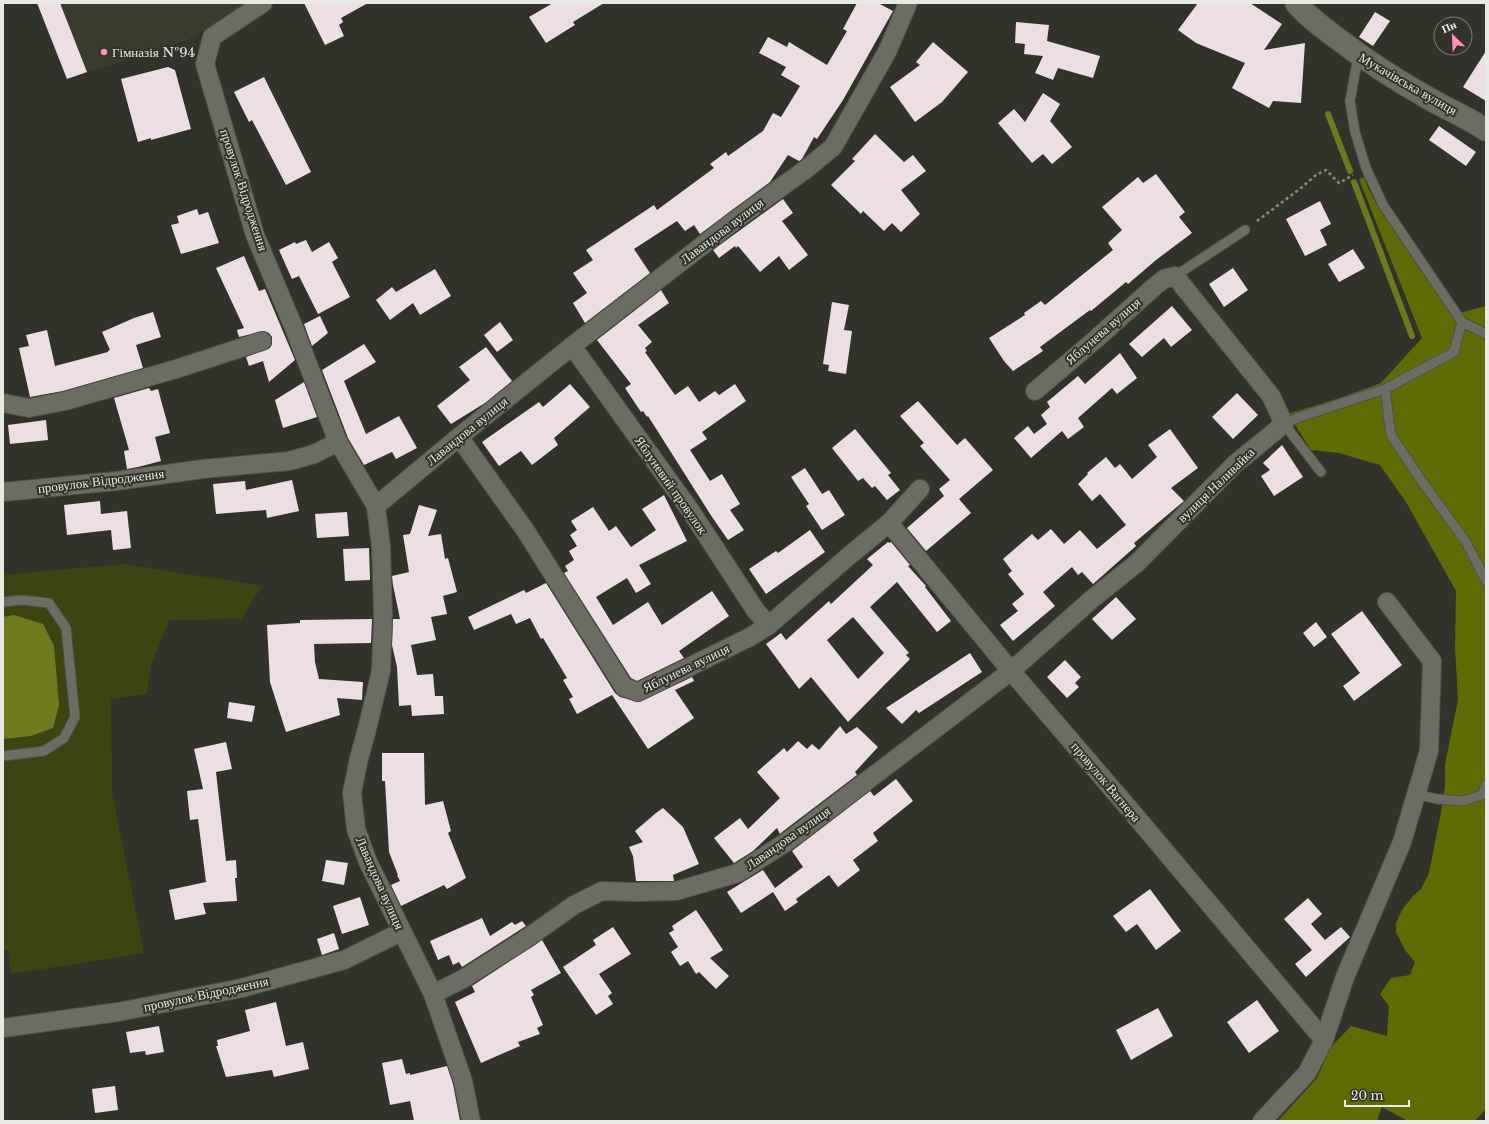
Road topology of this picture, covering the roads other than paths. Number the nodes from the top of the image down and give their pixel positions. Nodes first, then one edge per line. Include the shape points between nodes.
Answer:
1 (263, 3) edge
2 (908, 3) edge
3 (1296, 3) edge
4 (1360, 56) junction
5 (1486, 130) edge
6 (1245, 230) road end
7 (1175, 276) junction
8 (1462, 322) junction
9 (1486, 334) edge
10 (262, 341) dead end
11 (572, 346) junction
12 (1385, 389) junction
13 (1035, 391) dead end
14 (3, 403) edge
15 (1284, 424) junction
16 (459, 437) junction
17 (338, 442) junction
18 (1321, 472) dead end
19 (920, 489) dead end
20 (3, 492) edge
21 (376, 506) junction
22 (889, 523) junction
23 (1486, 581) edge
24 (3, 602) edge
25 (1387, 602) dead end
26 (769, 624) junction
27 (1011, 671) junction
28 (3, 756) edge
29 (1486, 785) edge
30 (1415, 794) junction
31 (402, 932) junction
32 (433, 994) junction
33 (3, 1028) edge
34 (1324, 1040) junction
35 (471, 1121) edge
36 (1262, 1121) edge

1 - 17 street, провулок Відродження via 212,37 205,64 255,235
2 - 11 street, Лавандова вулиця via 887,52 833,146 805,170 738,218
3 - 4 street, Мукачівська вулиця via 1308,17
4 - 5 street, Мукачівська вулиця via 1383,72
4 - 8 lane via 1350,101 1355,132 1366,168 1383,204
6 - 7 lane
7 - 13 street, Яблунева вулиця via 1164,279 1154,287
7 - 15 street via 1271,396
8 - 9 lane
8 - 12 lane via 1454,352
10 - 14 street via 155,376 65,401 29,408
11 - 16 street, Лавандова вулиця
11 - 26 street, Яблуневий провулок via 690,510 756,611
12 - 15 lane
12 - 23 lane via 1391,435 1466,542
15 - 18 lane
15 - 27 street, вулиця Наливайка via 1235,464 1137,563
16 - 21 street, Лавандова вулиця
16 - 26 street, Яблунева вулиця via 529,536 624,687 638,692 750,637
17 - 20 street, провулок Відродження via 314,454 289,461 203,468 116,481
17 - 21 street, провулок Відродження
19 - 22 street, Яблунева вулиця
21 - 31 street, Лавандова вулиця via 381,547 383,615 380,671 352,793 356,829 368,862
22 - 26 street, Яблунева вулиця
22 - 27 street, провулок Вагнера
24 - 28 lane via 21,600 49,603 66,628 75,717 64,738 44,751
25 - 30 street via 1432,661 1429,750
27 - 32 street, Лавандова вулиця via 788,841 738,873 676,891 602,891 574,905 463,979
27 - 34 street, провулок Вагнера
29 - 30 lane via 1482,795 1463,801
30 - 34 street via 1402,842 1345,977
31 - 32 street, Лавандова вулиця
31 - 33 street, провулок Відродження via 344,960 242,988 118,1012
32 - 35 street, Лавандова вулиця via 463,1081
34 - 36 street via 1307,1073

